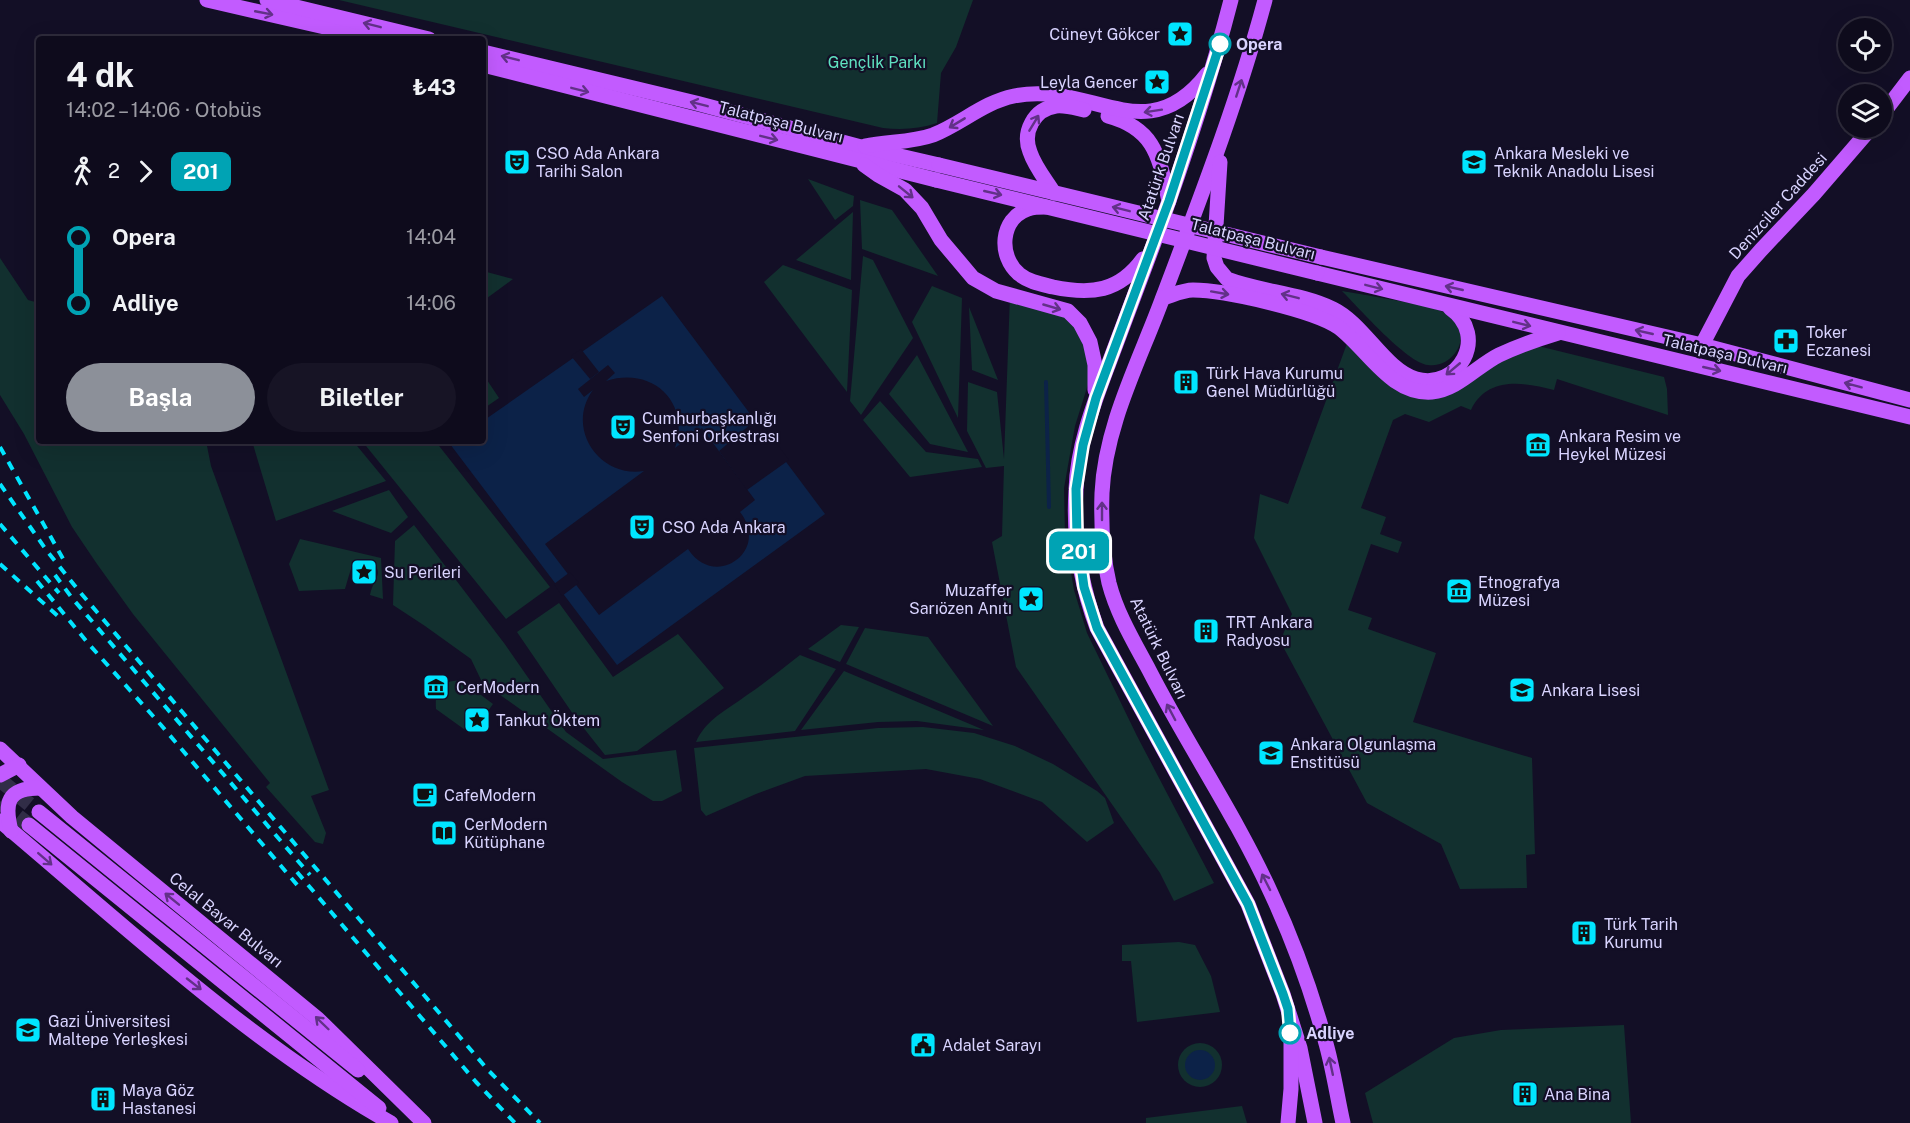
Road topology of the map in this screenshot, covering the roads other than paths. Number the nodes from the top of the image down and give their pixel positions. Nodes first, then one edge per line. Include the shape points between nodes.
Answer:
1 (207, 0) edge
2 (267, 0) edge
3 (1232, 0) edge
4 (1265, 0) edge
5 (364, 36) edge
6 (417, 36) edge
7 (486, 53) edge
8 (1215, 64) junction
9 (486, 66) edge
10 (1910, 78) edge
11 (1892, 102) edge
12 (1862, 138) edge
13 (1221, 144) junction
14 (859, 154) junction
15 (1052, 200) junction
16 (1169, 201) junction
17 (1153, 245) junction
18 (1163, 298) junction
19 (1445, 305) junction
20 (1559, 333) junction
21 (1702, 345) junction
22 (1096, 398) junction
23 (1910, 400) edge
24 (1910, 417) edge
25 (0, 749) edge
26 (19, 765) junction
27 (0, 776) edge
28 (39, 788) junction
29 (39, 812) tunnel mouth
30 (30, 825) tunnel mouth
31 (5, 826) edge
32 (1288, 1009) junction
33 (391, 1123) edge
34 (398, 1123) edge
35 (423, 1123) edge
36 (1288, 1123) edge
37 (1315, 1123) edge
38 (1343, 1123) edge

1 -> 5 main road
6 -> 2 main road
3 - 8 main road, Atatürk Bulvarı
13 -> 4 main road, Atatürk Bulvarı
14 -> 7 main road, Talatpaşa Bulvarı via 696,103
8 -> 14 main road via 1196,88 1164,109 1131,112 1035,92 1000,99 930,136 884,142
8 - 16 main road, Atatürk Bulvarı
9 -> 14 main road, Talatpaşa Bulvarı
10 - 11 main road
12 - 21 main road, Denizciler Caddesi via 1738,276
13 - 18 main road, Atatürk Bulvarı
19 -> 13 main road via 1466,324 1466,353 1453,372 1432,380 1418,380 1404,374 1334,310 1227,279 1217,267 1214,249
14 - 15 main road, Talatpaşa Bulvarı, bridge
14 -> 22 main road via 878,176 905,190 922,208 941,240 973,278 996,291 1068,311 1080,323 1095,362
15 -> 16 main road via 1027,139 1035,117 1057,106 1125,121 1142,131 1150,140
15 - 17 main road, bridge via 1029,208 1006,230 1006,254 1027,280 1076,291 1111,287 1134,272
15 -> 19 main road, Talatpaşa Bulvarı, bridge
21 -> 15 main road, Talatpaşa Bulvarı, bridge
16 - 17 main road, Atatürk Bulvarı
17 - 22 main road, Atatürk Bulvarı
18 -> 20 main road via 1191,290 1216,291 1310,314 1337,327 1398,384 1416,391 1447,389 1499,355
38 -> 18 main road, Atatürk Bulvarı via 1326,1043 1272,894 1174,720 1120,615 1109,584 1102,537 1107,452
19 -> 20 main road, Talatpaşa Bulvarı
20 -> 24 main road, Talatpaşa Bulvarı
23 -> 21 main road, Talatpaşa Bulvarı
22 - 32 main road, Atatürk Bulvarı via 1076,489 1077,537 1090,608 1097,628 1248,904
25 - 26 main road, Celal Bayar Bulvarı
26 - 27 main road
26 - 28 main road, Celal Bayar Bulvarı
28 - 31 main road via 20,790 11,797
35 -> 28 main road, Celal Bayar Bulvarı via 318,1019
29 - 35 main road, Celal Bayar Bulvarı
30 - 34 main road
31 -> 33 main road via 144,945 285,1055 340,1094
32 - 36 main road, Atatürk Bulvarı via 1292,1060
32 - 37 main road, Atatürk Bulvarı

